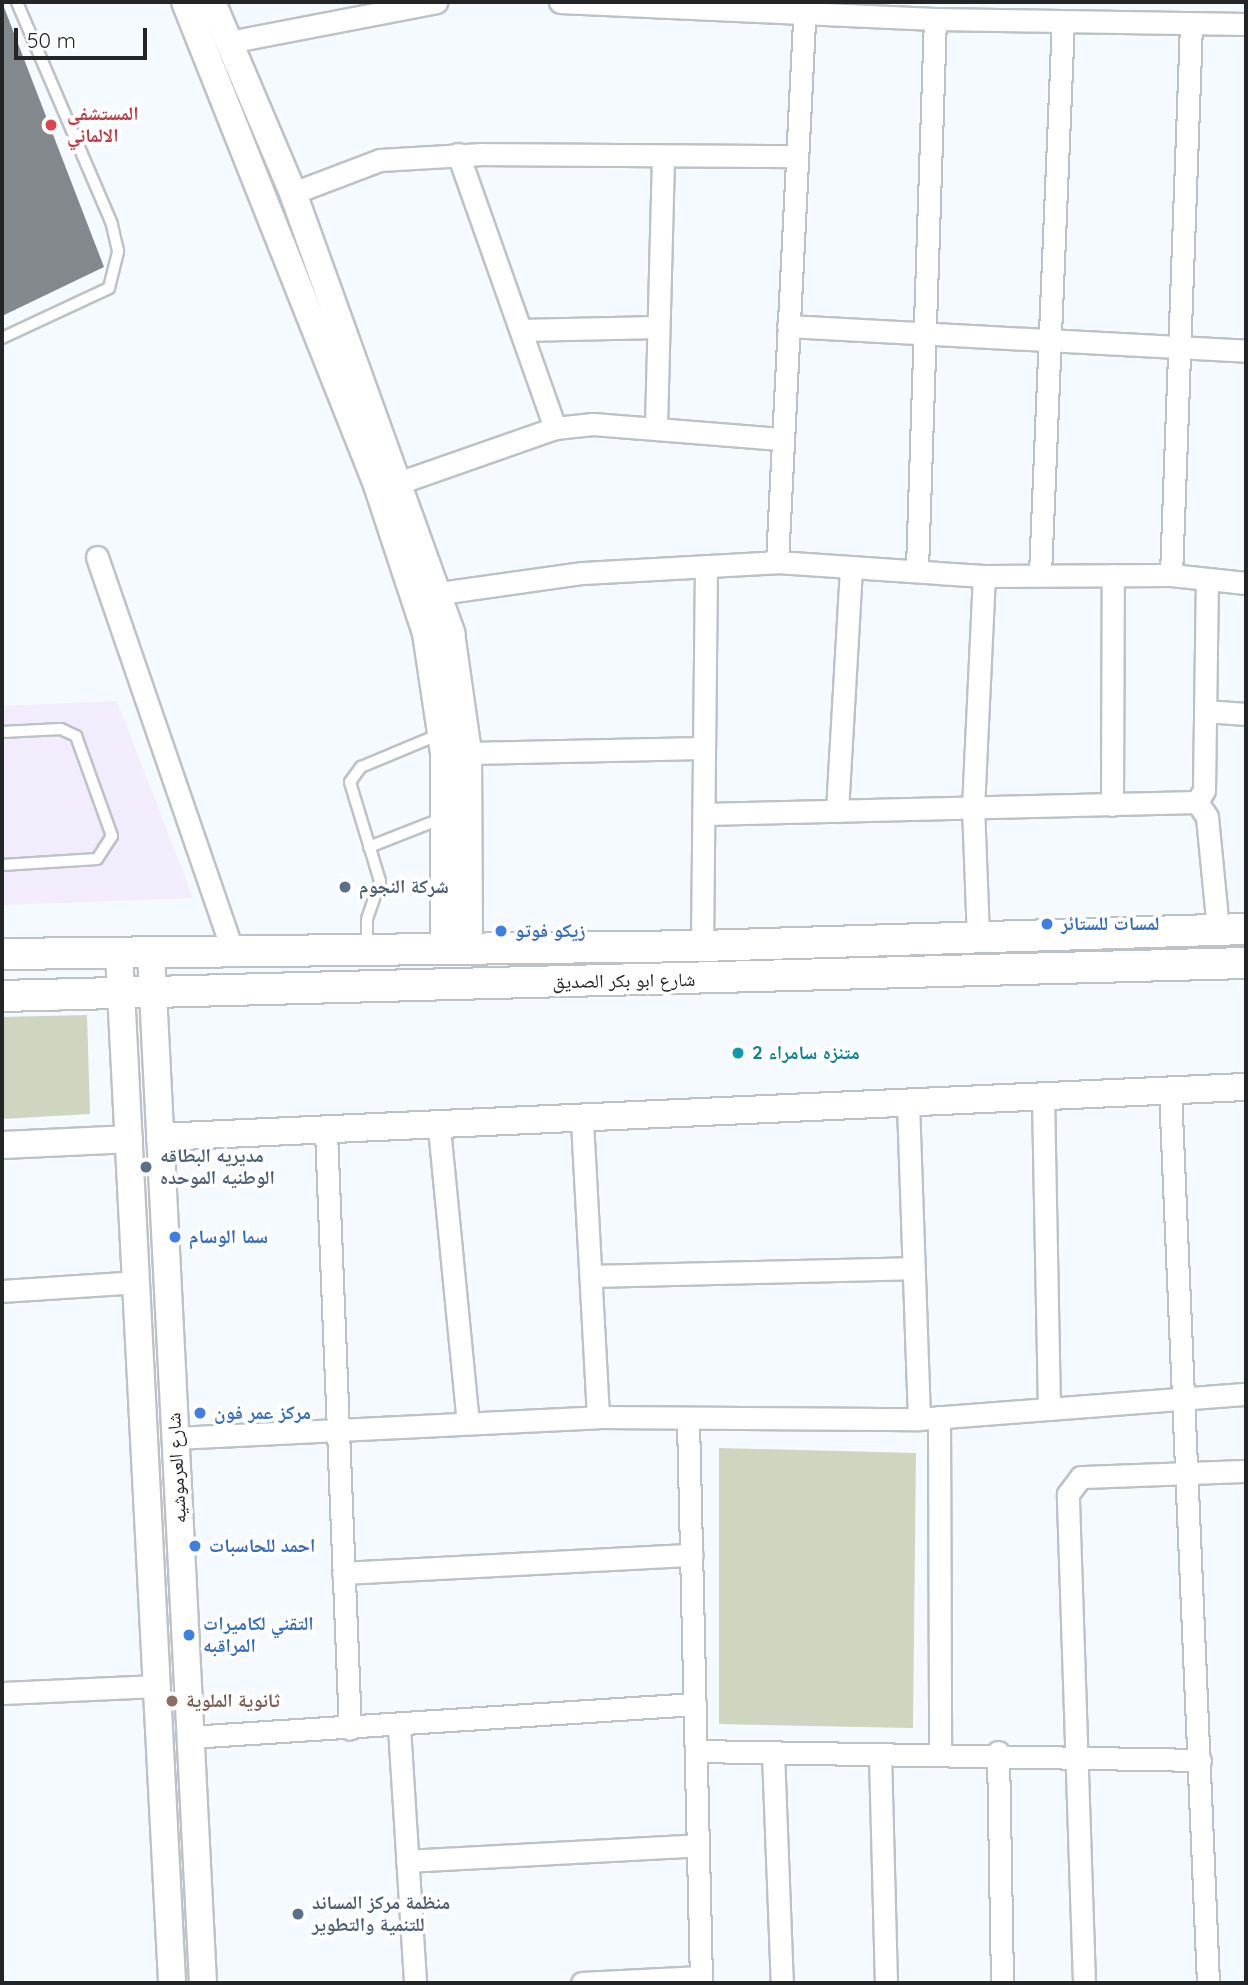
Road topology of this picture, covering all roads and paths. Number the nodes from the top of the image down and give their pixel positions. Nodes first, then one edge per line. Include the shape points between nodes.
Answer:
1 (17, 2) edge
2 (185, 2) edge
3 (212, 2) edge
4 (436, 2) edge
5 (560, 2) edge
6 (652, 3) edge
7 (805, 8) edge
8 (965, 11) edge
9 (1132, 12) edge
10 (935, 19) junction
11 (1063, 21) junction
12 (1191, 24) junction
13 (1246, 24) edge
14 (229, 41) junction
15 (458, 154) junction
16 (663, 156) junction
17 (794, 156) junction
18 (293, 193) junction
19 (788, 326) junction
20 (658, 327) junction
21 (521, 330) junction
22 (921, 337) junction
23 (2, 338) edge
24 (1047, 339) junction
25 (1182, 347) junction
26 (1246, 351) edge
27 (656, 425) junction
28 (555, 428) junction
29 (780, 439) junction
30 (401, 482) junction
31 (97, 557) dead end
32 (777, 562) junction
33 (706, 566) junction
34 (851, 567) junction
35 (917, 569) junction
36 (1040, 574) junction
37 (1112, 575) junction
38 (1171, 575) junction
39 (984, 576) junction
40 (1207, 579) junction
41 (1246, 583) edge
42 (440, 593) junction
43 (1205, 711) junction
44 (1246, 714) edge
45 (2, 732) edge
46 (442, 733) junction
47 (704, 748) junction
48 (468, 753) junction
49 (1197, 802) junction
50 (1112, 805) junction
51 (973, 808) junction
52 (837, 811) junction
53 (704, 814) junction
54 (443, 818) junction
55 (369, 847) junction
56 (2, 865) edge
57 (1232, 929) edge
58 (978, 937) junction
59 (702, 946) junction
60 (368, 950) junction
61 (456, 950) junction
62 (233, 952) junction
63 (119, 953) junction
64 (151, 953) junction
65 (2, 954) edge
66 (1246, 962) edge
67 (153, 992) junction
68 (121, 993) junction
69 (2, 996) edge
70 (1246, 1087) edge
71 (1170, 1091) junction
72 (1044, 1097) junction
73 (908, 1104) junction
74 (582, 1121) junction
75 (439, 1128) junction
76 (326, 1132) junction
77 (160, 1137) junction
78 (129, 1139) junction
79 (2, 1145) edge
80 (910, 1268) junction
81 (591, 1276) junction
82 (136, 1282) junction
83 (2, 1291) edge
84 (1246, 1394) edge
85 (1184, 1396) junction
86 (1049, 1405) junction
87 (598, 1417) junction
88 (929, 1418) junction
89 (688, 1421) junction
90 (468, 1423) junction
91 (334, 1430) junction
92 (175, 1438) junction
93 (1246, 1471) edge
94 (1187, 1473) junction
95 (692, 1555) junction
96 (343, 1573) junction
97 (154, 1631) junction
98 (185, 1631) junction
99 (157, 1686) junction
100 (2, 1693) edge
101 (695, 1704) junction
102 (399, 1727) junction
103 (350, 1729) junction
104 (190, 1737) junction
105 (696, 1751) junction
106 (998, 1752) junction
107 (773, 1753) junction
108 (940, 1753) junction
109 (880, 1755) junction
110 (1082, 1760) junction
111 (1200, 1760) junction
112 (698, 1845) junction
113 (407, 1861) junction
114 (701, 1980) edge
115 (172, 1983) edge
116 (203, 1983) edge
117 (415, 1983) edge
118 (582, 1983) edge
119 (782, 1983) edge
120 (886, 1983) edge
121 (1002, 1983) edge
122 (1084, 1983) edge
123 (1208, 1983) edge

1 - 23 lane via 118,251 109,288
2 - 46 street via 380,494 426,633
3 - 14 street
4 - 14 street
5 - 6 street
6 - 7 street
7 - 10 street
7 - 17 street
8 - 10 street
8 - 11 street
9 - 11 street
9 - 12 street
10 - 22 street
11 - 24 street
12 - 13 street
12 - 25 street
14 - 18 street
15 - 16 street
15 - 18 street via 380,160
15 - 21 street
16 - 17 street
16 - 20 street
17 - 19 street
18 - 30 street
19 - 22 street
19 - 29 street
20 - 21 street
20 - 27 street
21 - 28 street
22 - 24 street
22 - 35 street
24 - 25 street
24 - 36 street
25 - 26 street
25 - 38 street
27 - 28 street
27 - 29 street
28 - 30 street
29 - 32 street
30 - 42 street
31 - 62 street
32 - 33 street
32 - 34 street
33 - 42 street via 583,573
33 - 47 street
34 - 35 street
34 - 52 street
35 - 39 street
36 - 37 street
36 - 39 street
37 - 38 street
37 - 50 street
38 - 40 street
39 - 51 street
40 - 41 street
40 - 43 street
42 - 48 street via 464,693
43 - 44 street
43 - 49 street via 1204,790
45 - 56 lane via 61,729 76,736 112,836 97,859
46 - 54 street
46 - 55 lane via 354,773 350,791
47 - 48 street
47 - 53 street
48 - 61 street
49 - 50 street
49 - 57 street via 1207,817
50 - 51 street
51 - 52 street
51 - 58 street
52 - 53 street
53 - 59 street
54 - 55 lane
54 - 61 street
55 - 60 lane via 381,888 367,919
57 - 58 main road, شارع ابو بكر الصديق
58 - 59 main road, شارع ابو بكر الصديق
59 - 61 main road, شارع ابو بكر الصديق
60 - 61 main road, شارع ابو بكر الصديق
60 - 62 main road, شارع ابو بكر الصديق
62 - 64 main road, شارع ابو بكر الصديق
63 - 64 main road, شارع ابو بكر الصديق
63 - 65 main road, شارع ابو بكر الصديق
63 - 68 street, شارع العرموشيه
64 - 67 street, شارع العرموشيه
66 - 67 main road, شارع ابو بكر الصديق
67 - 68 main road, شارع ابو بكر الصديق
67 - 77 street, شارع العرموشيه
68 - 69 main road, شارع ابو بكر الصديق
68 - 78 street, شارع العرموشيه
70 - 71 street
71 - 72 street
71 - 85 street
72 - 73 street
72 - 86 street
73 - 74 street
73 - 80 street
74 - 75 street
74 - 81 street
75 - 76 street
75 - 90 street
76 - 77 street
76 - 91 street
77 - 92 street, شارع العرموشيه
78 - 79 street
78 - 82 street, شارع العرموشيه
80 - 81 street
80 - 88 street
81 - 87 street
82 - 83 street
82 - 97 street, شارع العرموشيه
84 - 85 street
85 - 86 street
85 - 94 street
86 - 88 street
87 - 89 street
87 - 90 street
88 - 89 street
88 - 108 street
89 - 95 street
90 - 91 street
91 - 92 street
91 - 96 street
92 - 98 street, شارع العرموشيه
93 - 94 street
94 - 110 street via 1072,1482
94 - 111 street
95 - 96 street
95 - 101 street
96 - 103 street
97 - 98 street
97 - 99 street, شارع العرموشيه
98 - 104 street, شارع العرموشيه
99 - 100 street
99 - 115 street, شارع العرموشيه
101 - 102 street
101 - 105 street
102 - 103 street
102 - 113 street
103 - 104 street
104 - 116 street, شارع العرموشيه
105 - 107 street
105 - 112 street
106 - 108 street
106 - 110 street
106 - 121 street
107 - 109 street
107 - 119 street
108 - 109 street
109 - 120 street
110 - 111 street
110 - 122 street
111 - 123 street
112 - 113 street
112 - 114 street
113 - 117 street
114 - 118 street

